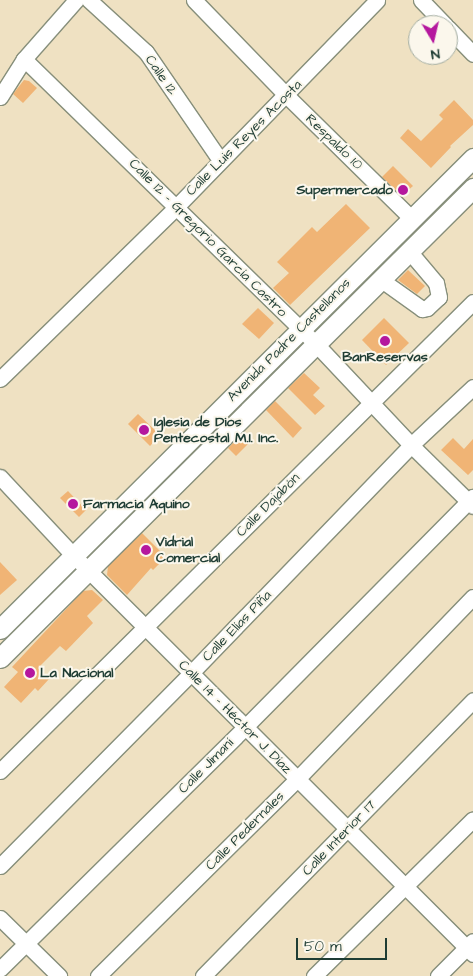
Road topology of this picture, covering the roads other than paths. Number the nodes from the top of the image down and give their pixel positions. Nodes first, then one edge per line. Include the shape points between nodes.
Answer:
1 (76, 0) edge
2 (89, 0) edge
3 (194, 0) edge
4 (377, 0) edge
5 (420, 0) edge
6 (435, 15) edge
7 (458, 38) edge
8 (473, 54) edge
9 (24, 59) junction
10 (286, 95) junction
11 (0, 97) edge
12 (473, 158) edge
13 (220, 160) junction
14 (473, 188) edge
15 (177, 206) junction
16 (412, 219) junction
17 (408, 251) junction
18 (380, 279) junction
19 (473, 302) edge
20 (300, 329) junction
21 (315, 343) junction
22 (0, 378) edge
23 (473, 387) edge
24 (372, 402) junction
25 (411, 445) junction
26 (0, 478) edge
27 (472, 502) edge
28 (73, 555) junction
29 (88, 569) junction
30 (473, 597) edge
31 (145, 627) junction
32 (0, 629) edge
33 (0, 658) edge
34 (191, 673) junction
35 (473, 700) edge
36 (245, 727) junction
37 (0, 771) edge
38 (297, 779) junction
39 (473, 819) edge
40 (348, 830) junction
41 (0, 866) edge
42 (407, 886) junction
43 (0, 918) edge
44 (25, 943) junction
45 (471, 947) edge
46 (0, 969) edge
47 (59, 976) edge
48 (98, 976) edge
49 (203, 976) edge
50 (314, 976) edge
51 (438, 976) edge

1 - 9 street
2 - 13 street, Calle 12 via 146,52
3 - 10 street, Respaldo 10
4 - 10 street, Calle Luis Reyes Acosta
5 - 6 street
7 - 8 street
9 - 11 street
9 - 15 street, Calle 12 - Gregorio García Castro
10 - 13 street, Calle Luis Reyes Acosta
10 - 16 street, Respaldo 10
12 - 16 main road, Avenida Padre Castellanos
13 - 15 street, Calle Luis Reyes Acosta
14 - 17 main road, Avenida Padre Castellanos
15 - 20 street, Calle 12 - Gregorio García Castro
15 - 22 street, Calle Luis Reyes Acosta
16 - 20 main road, Avenida Padre Castellanos
17 - 18 main road, Avenida Padre Castellanos
17 - 18 street via 436,283 439,296 422,309
18 - 21 main road, Avenida Padre Castellanos
19 - 24 street, Calle Dajabón
20 - 21 street, Calle 12 - Gregorio García Castro
20 - 28 main road, Avenida Padre Castellanos
21 - 24 street, Calle 12 - Gregorio García Castro
21 - 29 main road, Avenida Padre Castellanos
23 - 25 street, Calle Elías Piña
24 - 25 street, Calle 12 - Gregorio García Castro
24 - 31 street, Calle Dajabón
25 - 27 street, Calle 12 - Gregorio García Castro
25 - 34 street, Calle Elías Piña
26 - 28 street, Calle 14 - Héctor J. Díaz
27 - 36 street, Calle Jimaní
28 - 29 street, Calle 14 - Héctor J. Díaz
28 - 32 main road, Avenida Padre Castellanos
29 - 31 street, Calle 14 - Héctor J. Díaz
29 - 33 main road, Avenida Padre Castellanos
30 - 38 street, Calle Pedernales
31 - 34 street, Calle 14 - Héctor J. Díaz
31 - 37 street, Calle Dajabón
34 - 36 street, Calle 14 - Héctor J. Díaz
34 - 41 street, Calle Elías Piña
35 - 40 street, Calle Interior 17
36 - 38 street, Calle 14 - Héctor J. Díaz
36 - 44 street, Calle Jimaní
38 - 40 street, Calle 14 - Héctor J. Díaz
38 - 48 street, Calle Pedernales
39 - 42 street
40 - 42 street, Calle 14 - Héctor J. Díaz
40 - 49 street, Calle Interior 17
42 - 45 street, Calle 14 - Héctor J. Díaz
42 - 50 street
43 - 44 street
44 - 46 street, Calle Jimaní
44 - 47 street
45 - 51 street

